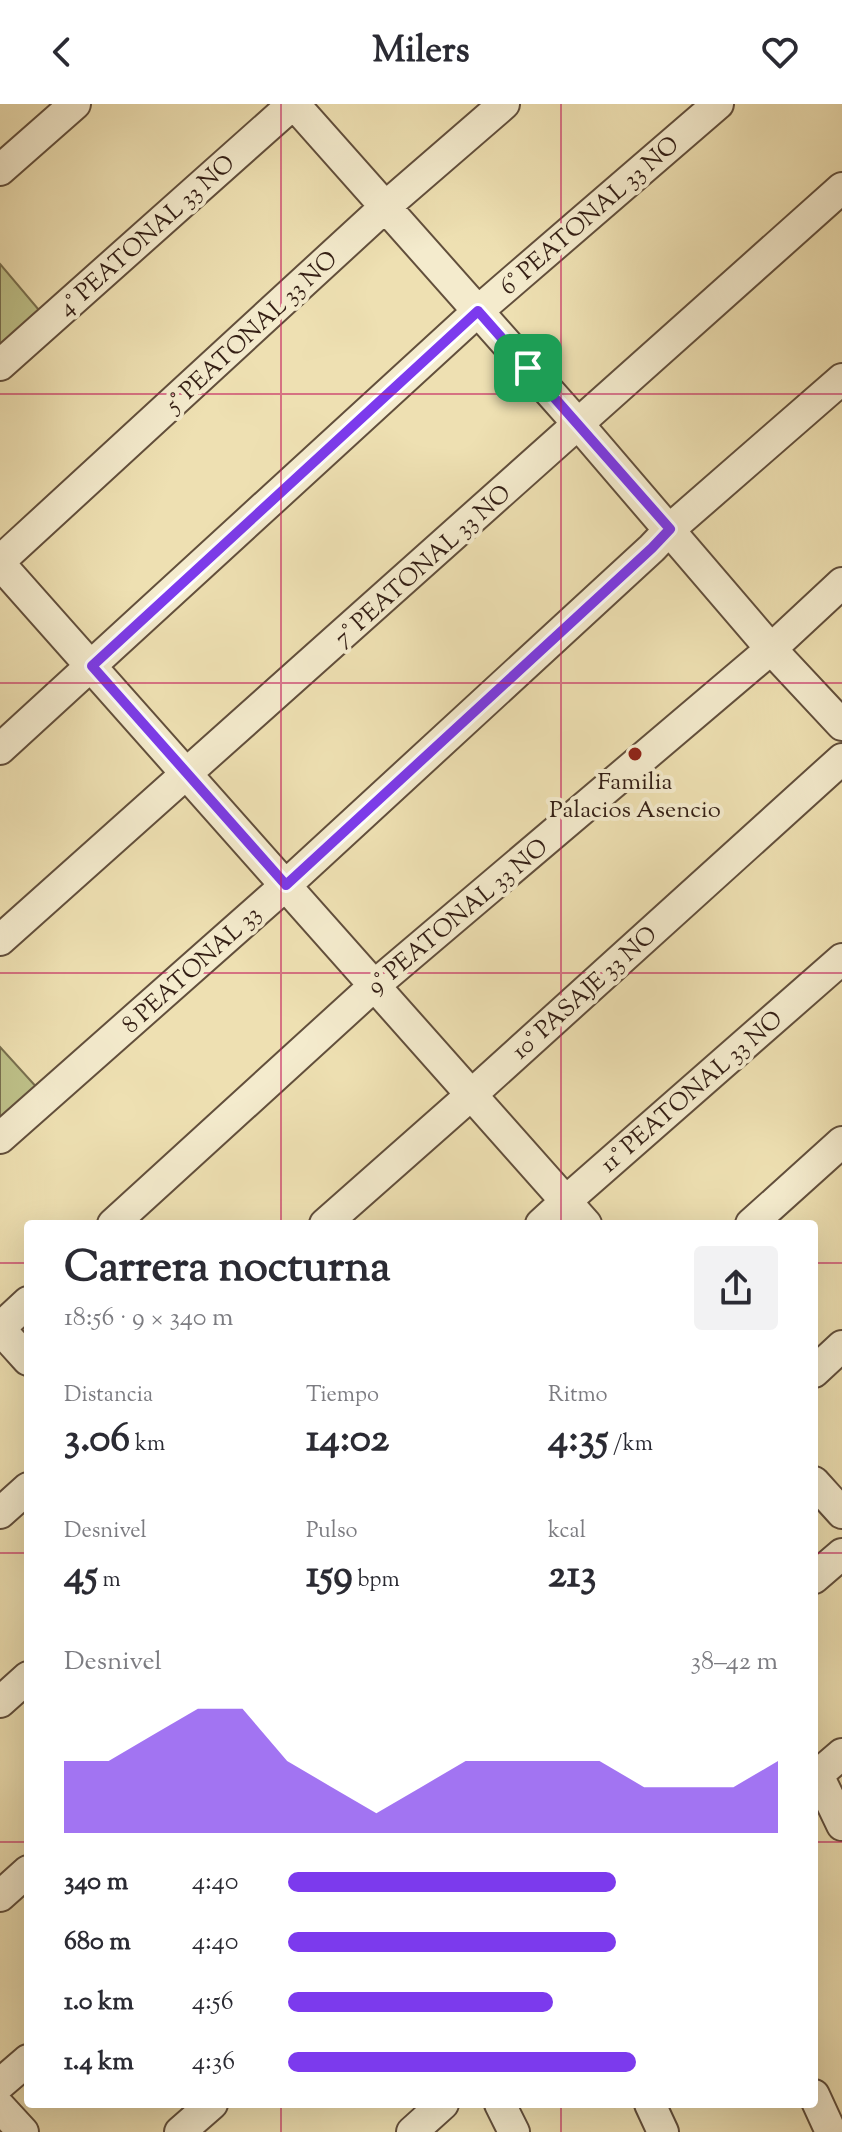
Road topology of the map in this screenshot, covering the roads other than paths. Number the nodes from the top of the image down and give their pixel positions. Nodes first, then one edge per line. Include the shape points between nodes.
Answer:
1 (75, 104) edge
2 (293, 104) edge
3 (504, 104) edge
4 (718, 104) edge
5 (0, 170) edge
6 (842, 188) edge
7 (385, 207) junction
8 (478, 311) junction
9 (0, 365) edge
10 (842, 379) edge
11 (579, 425) junction
12 (670, 529) junction
13 (0, 562) edge
14 (842, 583) edge
15 (771, 649) junction
16 (92, 666) junction
17 (842, 725) edge
18 (0, 749) edge
19 (842, 759) edge
20 (188, 774) junction
21 (286, 885) junction
22 (0, 940) edge
23 (842, 959) edge
24 (375, 985) junction
25 (471, 1095) junction
26 (0, 1138) edge
27 (842, 1142) edge
28 (566, 1201) junction
29 (117, 1220) edge
30 (330, 1220) edge
31 (545, 1220) edge
32 (583, 1220) edge
33 (755, 1220) edge
34 (24, 1306) edge
35 (0, 1328) edge
36 (842, 1346) edge
37 (24, 1355) edge
38 (818, 1368) edge
39 (818, 1486) edge
40 (24, 1492) edge
41 (0, 1513) edge
42 (842, 1513) edge
43 (842, 1554) edge
44 (818, 1575) edge
45 (24, 1681) edge
46 (0, 1702) edge
47 (842, 1754) edge
48 (818, 1775) edge
49 (818, 1781) edge
50 (842, 1825) edge
51 (24, 1875) edge
52 (0, 1896) edge
53 (24, 2063) edge
54 (0, 2084) edge
55 (818, 2104) edge
56 (0, 2107) edge
57 (207, 2108) edge
58 (439, 2108) edge
59 (502, 2108) edge
60 (652, 2108) edge
61 (23, 2132) edge
62 (180, 2132) edge
63 (412, 2132) edge
64 (514, 2132) edge
65 (663, 2132) edge
66 (831, 2132) edge

1 - 5 street
2 - 7 street
2 - 9 street, 4° PEATONAL 33 NO
3 - 7 street, 5° PEATONAL 33 NO
4 - 8 street, 6° PEATONAL 33 NO
6 - 11 street, 7° PEATONAL 33 NO
7 - 8 street
7 - 13 street, 5° PEATONAL 33 NO
8 - 11 street
8 - 16 street, 6° PEATONAL 33 NO
10 - 12 street, 8 PEATONAL 33
11 - 12 street
11 - 20 street, 7° PEATONAL 33 NO
12 - 15 street
12 - 21 street, 8 PEATONAL 33
13 - 16 street
14 - 15 street, 9° PEATONAL 33 NO
15 - 17 street
15 - 24 street, 9° PEATONAL 33 NO
16 - 18 street, 6° PEATONAL 33 NO
16 - 20 street
19 - 25 street, 10° PASAJE 33 NO
20 - 21 street
20 - 22 street, 7° PEATONAL 33 NO
21 - 24 street
21 - 26 street, 8 PEATONAL 33
23 - 28 street, 11° PEATONAL 33 NO
24 - 25 street
24 - 29 street, 9° PEATONAL 33 NO
25 - 28 street
25 - 30 street, 10° PASAJE 33 NO
27 - 33 street
28 - 31 street, 11° PEATONAL 33 NO
28 - 32 street
34 - 35 street
35 - 37 street
36 - 38 street
39 - 42 street
40 - 41 street
43 - 44 street
45 - 46 street
47 - 48 street
49 - 50 street
51 - 52 street
53 - 54 street
55 - 66 street
56 - 61 street
57 - 62 street
58 - 63 street
59 - 64 street
60 - 65 street

